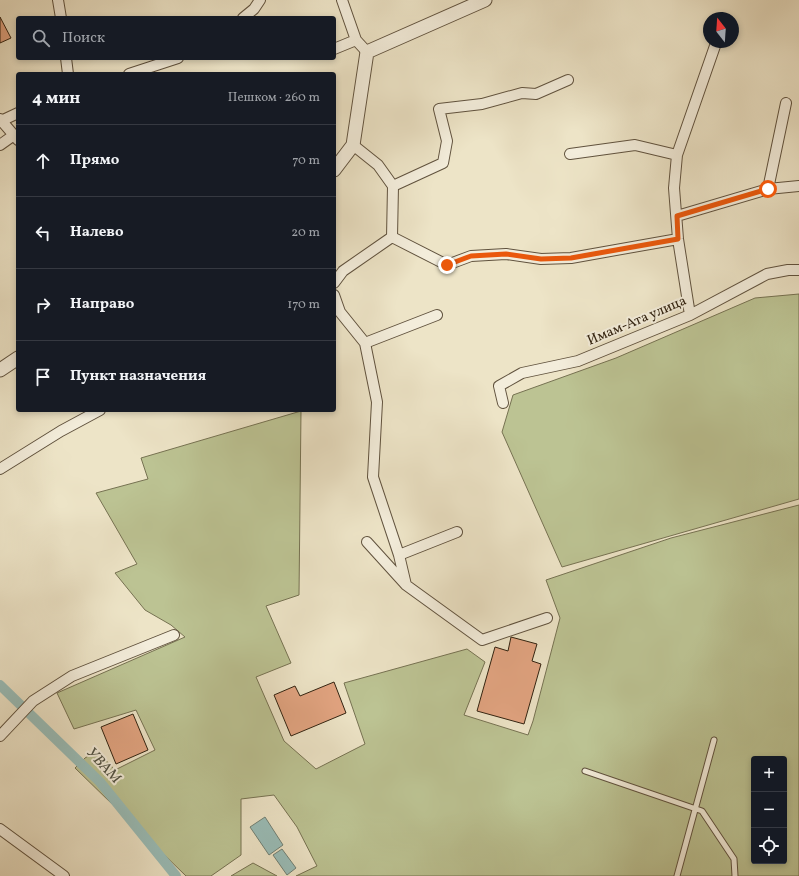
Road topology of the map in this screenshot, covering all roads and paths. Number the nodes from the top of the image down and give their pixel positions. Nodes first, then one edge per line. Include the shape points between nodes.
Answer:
1 (58, 0) edge
2 (260, 0) edge
3 (342, 0) edge
4 (486, 0) edge
5 (61, 16) edge
6 (245, 16) edge
7 (356, 40) junction
8 (336, 48) edge
9 (714, 48) edge
10 (367, 52) junction
11 (66, 60) edge
12 (172, 60) edge
13 (68, 72) edge
14 (135, 72) edge
15 (568, 80) dead end
16 (786, 103) dead end
17 (16, 114) edge
18 (1, 120) edge
19 (16, 138) edge
20 (0, 145) edge
21 (353, 145) junction
22 (570, 154) dead end
23 (677, 154) junction
24 (336, 167) edge
25 (393, 186) junction
26 (799, 186) edge
27 (768, 189) junction
28 (677, 216) junction
29 (392, 237) junction
30 (678, 239) junction
31 (799, 270) edge
32 (336, 280) edge
33 (336, 301) edge
34 (690, 315) junction
35 (437, 316) dead end
36 (365, 343) junction
37 (16, 359) edge
38 (2, 365) edge
39 (503, 403) dead end
40 (96, 412) edge
41 (0, 469) edge
42 (457, 532) dead end
43 (366, 542) dead end
44 (399, 555) junction
45 (406, 585) junction
46 (547, 618) dead end
47 (174, 635) dead end
48 (0, 736) edge
49 (714, 740) dead end
50 (585, 771) dead end
51 (696, 809) junction
52 (0, 829) edge
53 (64, 876) edge
54 (677, 876) edge
55 (735, 876) edge

1 - 5 street
2 - 6 street
3 - 7 street
4 - 10 street
7 - 8 street
7 - 10 street
9 - 23 street
10 - 21 street
11 - 13 street
12 - 14 street
15 - 25 street via 536,94 522,93 482,104 440,109 447,141 443,163
16 - 27 street
17 - 18 street
18 - 19 street
19 - 20 street
21 - 24 street
21 - 25 street via 378,165
22 - 23 street via 635,145
23 - 28 street via 674,188
25 - 29 street
26 - 27 street
27 - 28 street
28 - 30 street
29 - 30 street via 447,265 471,256 506,254 541,259 571,258
29 - 32 street via 343,271
30 - 34 street
31 - 34 street, Имам-Ата улица via 767,274
33 - 36 street via 340,312
34 - 39 street, Имам-Ата улица via 578,361 522,373 499,386
35 - 36 street
36 - 44 street via 378,402 373,477
37 - 38 street
40 - 41 street
42 - 44 street
43 - 45 street
44 - 45 street
45 - 46 street via 482,640
47 - 48 street via 72,676 33,701
49 - 51 lane
50 - 51 lane
51 - 54 lane
51 - 55 lane via 702,811 734,859
52 - 53 street

